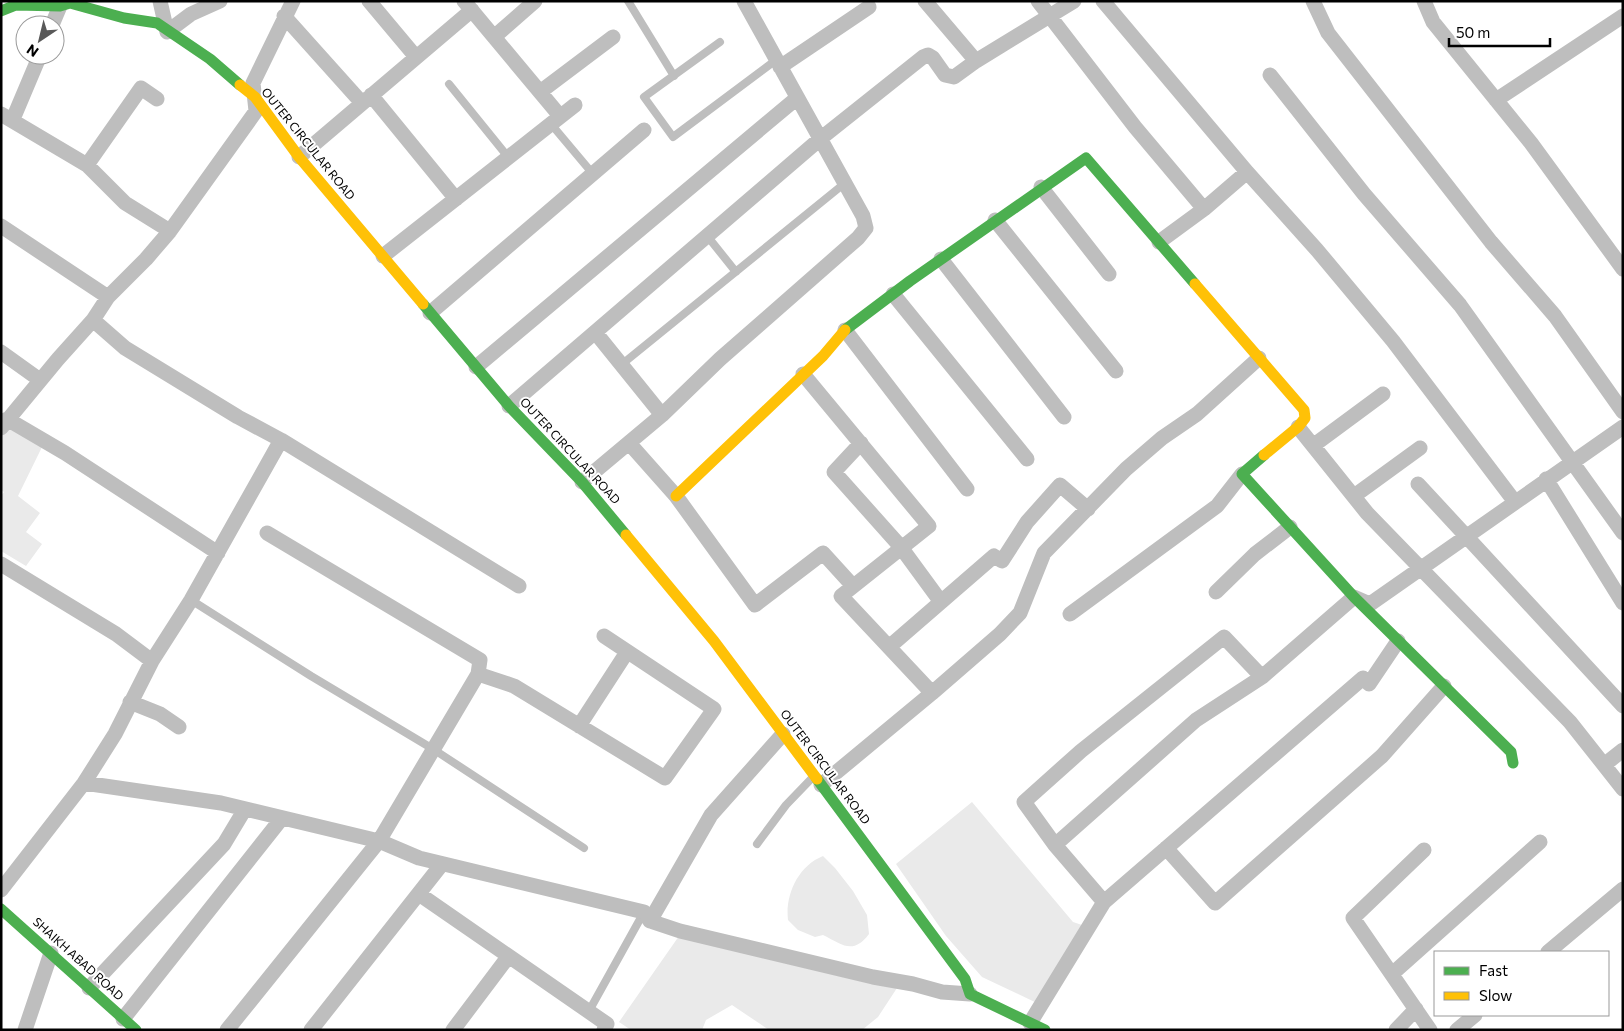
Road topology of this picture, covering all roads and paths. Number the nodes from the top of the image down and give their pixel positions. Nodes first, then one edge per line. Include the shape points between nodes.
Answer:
1 (160, 1) edge
2 (220, 1) edge
3 (293, 1) edge
4 (369, 1) edge
5 (535, 1) edge
6 (628, 1) edge
7 (744, 1) edge
8 (925, 1) edge
9 (1038, 1) edge
10 (1074, 1) edge
11 (1103, 1) edge
12 (1313, 1) edge
13 (1424, 1) edge
14 (16, 3) edge
15 (66, 3) edge
16 (468, 6) edge
17 (869, 7) dead end
18 (1, 11) edge
19 (58, 15) edge
20 (284, 16) junction
21 (1050, 16) junction
22 (1623, 16) edge
23 (167, 32) junction
24 (494, 37) junction
25 (613, 37) dead end
26 (720, 42) dead end
27 (416, 57) junction
28 (976, 61) junction
29 (778, 64) junction
30 (35, 65) edge
31 (1270, 74) dead end
32 (674, 76) junction
33 (449, 84) dead end
34 (540, 92) junction
35 (255, 97) junction
36 (797, 98) junction
37 (157, 99) dead end
38 (367, 99) junction
39 (1496, 100) junction
40 (575, 105) dead end
41 (7, 116) edge
42 (556, 120) junction
43 (644, 130) dead end
44 (820, 140) junction
45 (299, 157) junction
46 (508, 158) junction
47 (87, 165) junction
48 (1247, 172) junction
49 (593, 174) junction
50 (845, 183) junction
51 (1041, 187) junction
52 (456, 199) junction
53 (1204, 209) junction
54 (995, 220) junction
55 (1, 226) edge
56 (170, 231) junction
57 (708, 236) junction
58 (1160, 242) junction
59 (383, 256) junction
60 (941, 259) junction
61 (1623, 269) edge
62 (736, 272) junction
63 (1109, 274) dead end
64 (893, 294) junction
65 (108, 297) junction
66 (430, 313) junction
67 (93, 320) junction
68 (845, 330) junction
69 (595, 332) junction
70 (1, 352) edge
71 (1259, 358) junction
72 (621, 365) junction
73 (476, 367) junction
74 (1116, 370) dead end
75 (803, 374) junction
76 (40, 380) junction
77 (1383, 394) dead end
78 (509, 406) junction
79 (1623, 412) edge
80 (662, 416) junction
81 (1064, 417) dead end
82 (4, 424) edge
83 (1298, 426) junction
84 (1623, 427) edge
85 (282, 440) junction
86 (629, 443) junction
87 (860, 443) junction
88 (1314, 445) junction
89 (1420, 448) dead end
90 (1027, 459) dead end
91 (1571, 463) junction
92 (1242, 474) junction
93 (1546, 479) junction
94 (582, 482) junction
95 (1418, 484) dead end
96 (967, 490) dead end
97 (676, 496) junction
98 (1354, 496) junction
99 (1515, 502) junction
100 (1088, 509) junction
101 (1290, 526) junction
102 (267, 533) dead end
103 (1623, 533) edge
104 (1466, 536) junction
105 (901, 548) junction
106 (218, 553) junction
107 (1, 564) edge
108 (1420, 569) junction
109 (520, 586) dead end
110 (853, 586) junction
111 (1216, 592) dead end
112 (1354, 597) junction
113 (191, 600) junction
114 (941, 602) junction
115 (1623, 603) edge
116 (1070, 614) dead end
117 (604, 636) dead end
118 (1398, 641) junction
119 (889, 647) junction
120 (627, 652) junction
121 (152, 661) junction
122 (478, 674) junction
123 (1262, 677) junction
124 (1444, 686) junction
125 (932, 693) junction
126 (130, 702) junction
127 (1623, 706) edge
128 (579, 726) junction
129 (179, 727) dead end
130 (783, 734) junction
131 (433, 749) junction
132 (1623, 750) edge
133 (1513, 763) dead end
134 (1604, 765) junction
135 (818, 780) junction
136 (84, 783) junction
137 (1623, 789) edge
138 (245, 809) junction
139 (282, 818) junction
140 (379, 841) junction
141 (1540, 842) dead end
142 (757, 844) dead end
143 (1055, 845) junction
144 (584, 848) dead end
145 (1166, 848) junction
146 (1424, 850) dead end
147 (442, 864) junction
148 (1623, 889) edge
149 (1, 890) edge
150 (419, 894) junction
151 (1104, 902) junction
152 (2, 914) edge
153 (647, 917) junction
154 (1549, 951) edge
155 (51, 953) junction
156 (508, 957) junction
157 (1392, 974) junction
158 (89, 988) junction
159 (970, 994) junction
160 (1416, 1009) junction
161 (589, 1011) junction
162 (1474, 1016) edge
163 (1030, 1023) junction
164 (131, 1026) edge
165 (25, 1030) edge
166 (226, 1030) edge
167 (311, 1030) edge
168 (453, 1030) edge
169 (604, 1030) edge
170 (1045, 1030) edge
171 (1396, 1030) edge
172 (1430, 1030) edge
173 (1457, 1030) edge

1 - 23 street
2 - 23 street via 191,14
3 - 20 street
4 - 27 street
5 - 24 street
6 - 32 lane
7 - 29 street
8 - 28 street
9 - 21 street
10 - 21 street
11 - 48 street
12 - 79 street via 1328,33 1492,242 1555,316
13 - 39 street via 1433,22
14 - 15 main road, OUTER CIRCULAR ROAD
14 - 18 main road, OUTER CIRCULAR ROAD
15 - 19 street
15 - 23 main road, OUTER CIRCULAR ROAD via 124,18 157,22
16 - 24 street
16 - 27 street
17 - 29 street
20 - 35 street via 253,83
20 - 38 street
21 - 28 street
21 - 53 street via 1135,127
22 - 39 street
23 - 35 main road, OUTER CIRCULAR ROAD via 210,59
24 - 34 street
25 - 34 street
26 - 32 lane
27 - 38 street
28 - 44 street via 951,78 933,58 923,57
29 - 32 lane via 673,137 644,97
29 - 36 street
30 - 41 street
31 - 91 street via 1364,194 1460,305
33 - 46 lane
34 - 42 street
35 - 45 main road, OUTER CIRCULAR ROAD
35 - 56 street via 256,111
36 - 44 street
36 - 73 street
37 - 47 street via 141,88
38 - 45 street
38 - 52 street
39 - 61 street
40 - 42 street
41 - 47 street
42 - 46 street
42 - 49 lane
43 - 49 street
44 - 50 street
44 - 57 street
45 - 59 main road, OUTER CIRCULAR ROAD
46 - 52 street
47 - 56 street via 125,203
48 - 53 street
48 - 99 street via 1318,250 1392,341
49 - 66 street
50 - 62 lane
50 - 80 street via 864,216 866,228 720,359
51 - 54 main road
51 - 58 main road via 1086,158
51 - 63 street
52 - 59 street
53 - 58 street
54 - 60 main road
54 - 74 street
55 - 65 street
56 - 65 street
57 - 62 lane
57 - 69 street
58 - 71 main road
59 - 66 main road, OUTER CIRCULAR ROAD
60 - 64 main road
60 - 81 street
62 - 72 lane
64 - 68 main road
64 - 90 street
65 - 67 street
66 - 73 main road, OUTER CIRCULAR ROAD
67 - 76 street
67 - 85 street via 125,348
68 - 75 main road
68 - 96 street
69 - 72 street
69 - 78 street
70 - 76 street
71 - 83 main road via 1304,410 1305,418
71 - 100 street via 1197,414 1126,469
72 - 80 street
73 - 78 main road, OUTER CIRCULAR ROAD
75 - 87 street
75 - 97 main road
76 - 82 street
77 - 88 street
78 - 94 main road, OUTER CIRCULAR ROAD
80 - 86 street
82 - 106 street via 65,453
83 - 88 street
83 - 92 main road
84 - 91 street
85 - 106 street
85 - 109 street
86 - 94 street
86 - 97 street
87 - 105 street via 834,472
87 - 105 street via 929,526
88 - 98 street
89 - 98 street
91 - 93 street
91 - 103 street
92 - 101 main road
92 - 116 street via 1217,506
93 - 99 street
93 - 115 street
94 - 130 main road, OUTER CIRCULAR ROAD via 714,641
95 - 104 street
97 - 110 street via 755,604 823,553
98 - 108 street
99 - 104 street
100 - 114 street via 1060,484 1027,522 1002,561 994,556
100 - 125 street via 1044,553 1020,612 1000,634
101 - 111 street
101 - 112 main road
102 - 122 street via 480,660
104 - 108 street
104 - 127 street
105 - 110 street
105 - 114 street
106 - 113 street
107 - 121 street via 116,634
108 - 112 street via 1370,604
108 - 134 street via 1570,722
110 - 119 street via 841,596
112 - 118 main road
112 - 123 street
113 - 121 street
113 - 131 lane
114 - 119 street
117 - 120 street
118 - 124 main road
118 - 145 street via 1369,684 1363,678
119 - 125 street
120 - 128 street
120 - 128 street via 714,708 665,778
121 - 126 street
122 - 128 street via 514,686
122 - 131 street
123 - 143 street via 1196,720
123 - 143 street via 1224,636 1081,751 1024,802
124 - 133 main road via 1511,752
124 - 145 street via 1382,756 1215,903
125 - 135 street
126 - 129 street via 160,714
126 - 136 street via 115,734
130 - 135 main road, OUTER CIRCULAR ROAD
130 - 153 street via 711,815
131 - 140 street
131 - 144 lane
132 - 134 street
134 - 137 street
135 - 142 lane via 786,805
135 - 159 main road, OUTER CIRCULAR ROAD via 965,979
136 - 138 street
136 - 149 street
138 - 139 street
138 - 158 street via 224,844
139 - 140 street
139 - 164 street
140 - 147 street
140 - 166 street
141 - 157 street
143 - 151 street
145 - 151 street
146 - 157 street via 1353,918
147 - 150 street
147 - 153 street
148 - 154 street
150 - 156 street
150 - 167 street
151 - 163 street
152 - 155 main road, SHAIKH ABAD ROAD
153 - 159 street via 680,931 942,992
153 - 161 lane
155 - 158 main road, SHAIKH ABAD ROAD
155 - 165 street
156 - 161 street
156 - 168 street
157 - 160 street
158 - 164 main road, SHAIKH ABAD ROAD
159 - 163 main road
160 - 171 street
160 - 172 street
161 - 169 street via 607,1024
162 - 173 street
163 - 170 main road

